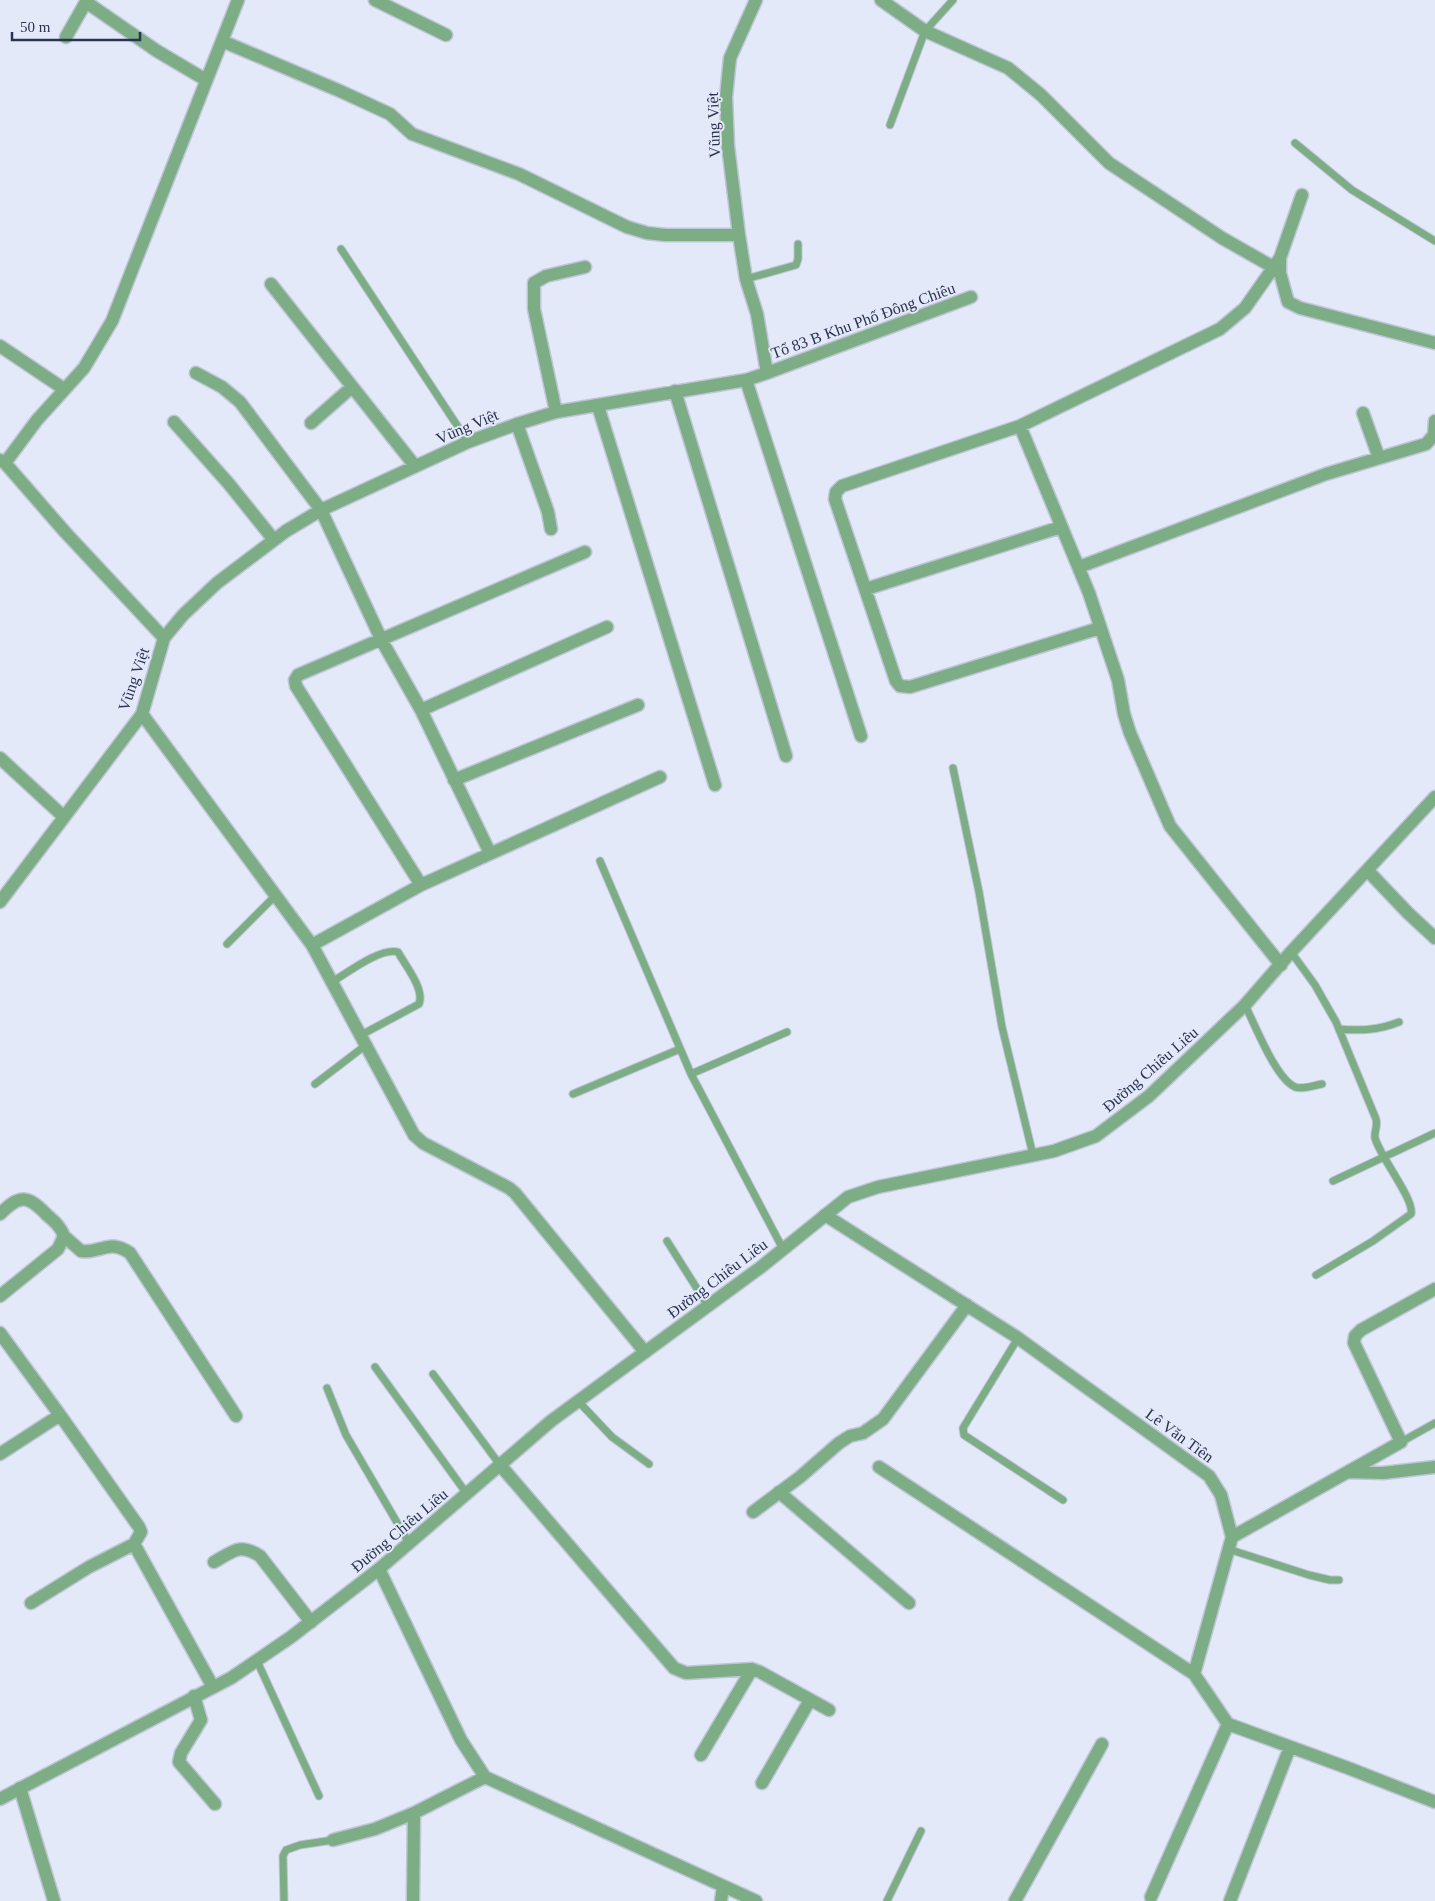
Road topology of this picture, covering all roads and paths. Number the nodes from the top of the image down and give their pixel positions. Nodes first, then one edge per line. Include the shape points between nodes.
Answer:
1 (238, 0) edge
2 (375, 0) edge
3 (756, 0) edge
4 (882, 0) edge
5 (953, 0) edge
6 (87, 1) edge
7 (925, 31) junction
8 (446, 36) dead end
9 (66, 37) dead end
10 (222, 41) junction
11 (206, 80) junction
12 (890, 125) dead end
13 (1295, 143) dead end
14 (1302, 195) dead end
15 (739, 235) junction
16 (1435, 241) edge
17 (798, 244) dead end
18 (341, 249) dead end
19 (1277, 262) junction
20 (585, 267) dead end
21 (746, 279) junction
22 (271, 284) dead end
23 (970, 297) dead end
24 (1435, 343) edge
25 (0, 346) edge
26 (196, 373) dead end
27 (767, 373) junction
28 (746, 380) junction
29 (352, 387) junction
30 (64, 389) junction
31 (675, 391) junction
32 (598, 406) junction
33 (556, 412) junction
34 (1363, 413) dead end
35 (1435, 421) edge
36 (174, 422) dead end
37 (311, 422) dead end
38 (517, 424) junction
39 (1020, 426) junction
40 (468, 442) junction
41 (1379, 458) junction
42 (3, 462) edge
43 (415, 466) junction
44 (321, 510) junction
45 (1061, 527) junction
46 (551, 529) dead end
47 (274, 540) junction
48 (585, 552) dead end
49 (1079, 567) junction
50 (866, 589) junction
51 (607, 627) dead end
52 (1100, 628) junction
53 (164, 638) junction
54 (382, 641) junction
55 (638, 705) dead end
56 (421, 710) junction
57 (142, 714) junction
58 (861, 736) dead end
59 (786, 756) dead end
60 (0, 758) edge
61 (953, 768) dead end
62 (660, 777) dead end
63 (454, 780) junction
64 (715, 785) dead end
65 (1435, 797) edge
66 (64, 816) junction
67 (490, 854) junction
68 (600, 861) dead end
69 (1368, 871) junction
70 (420, 885) junction
71 (276, 895) junction
72 (0, 902) edge
73 (1435, 938) edge
74 (227, 944) dead end
75 (312, 944) junction
76 (1291, 952) junction
77 (1281, 965) junction
78 (332, 982) junction
79 (1245, 1005) junction
80 (1399, 1022) dead end
81 (1340, 1029) junction
82 (787, 1032) dead end
83 (363, 1040) junction
84 (680, 1049) junction
85 (691, 1074) junction
86 (315, 1084) dead end
87 (1322, 1084) dead end
88 (573, 1094) dead end
89 (1435, 1132) edge
90 (1033, 1155) junction
91 (1383, 1157) junction
92 (1333, 1181) dead end
93 (0, 1214) edge
94 (825, 1215) junction
95 (64, 1236) junction
96 (667, 1241) dead end
97 (783, 1249) junction
98 (1316, 1275) dead end
99 (1435, 1289) edge
100 (0, 1296) edge
101 (966, 1305) junction
102 (708, 1306) junction
103 (0, 1332) edge
104 (1018, 1338) junction
105 (645, 1352) junction
106 (375, 1367) dead end
107 (433, 1374) dead end
108 (327, 1388) dead end
109 (578, 1401) junction
110 (60, 1415) junction
111 (236, 1416) dead end
112 (1435, 1423) edge
113 (1401, 1442) junction
114 (0, 1454) edge
115 (650, 1464) dead end
116 (500, 1465) junction
117 (879, 1466) dead end
118 (1435, 1467) edge
119 (1348, 1472) junction
120 (779, 1492) junction
121 (467, 1494) junction
122 (1063, 1500) dead end
123 (753, 1512) dead end
124 (409, 1543) junction
125 (1230, 1543) junction
126 (134, 1544) junction
127 (214, 1562) dead end
128 (379, 1569) junction
129 (1339, 1580) dead end
130 (32, 1603) dead end
131 (909, 1603) dead end
132 (310, 1622) junction
133 (257, 1661) junction
134 (752, 1669) junction
135 (1194, 1674) junction
136 (213, 1687) junction
137 (194, 1696) junction
138 (810, 1700) junction
139 (828, 1710) dead end
140 (1228, 1724) junction
141 (1102, 1744) dead end
142 (1290, 1746) junction
143 (701, 1755) dead end
144 (485, 1777) junction
145 (762, 1783) dead end
146 (20, 1788) junction
147 (319, 1796) dead end
148 (0, 1798) edge
149 (1435, 1802) edge
150 (215, 1804) dead end
151 (414, 1814) junction
152 (921, 1831) dead end
153 (333, 1840) joint
154 (723, 1886) junction
155 (1151, 1897) dead end
156 (54, 1901) edge
157 (284, 1901) edge
158 (413, 1901) edge
159 (721, 1901) edge
160 (756, 1901) edge
161 (887, 1901) edge
162 (1015, 1901) edge
163 (1230, 1901) edge

1 - 10 street
2 - 8 street
3 - 15 street, Vũng Việt via 730,58 726,97 728,146
4 - 7 street
5 - 7 lane
6 - 9 street
6 - 11 street via 157,51
7 - 12 lane
7 - 19 street via 1008,68 1109,163 1222,238
10 - 11 street
10 - 15 street via 390,114 412,134 519,174 627,227 665,236
11 - 30 street via 112,321 84,368
13 - 16 lane via 1352,190
14 - 19 street
15 - 21 street, Vũng Việt
17 - 21 lane via 796,265
18 - 40 lane
19 - 24 street via 1288,302 1300,308
19 - 39 street via 1245,308 1220,329
20 - 33 street via 546,276 534,283 534,308
21 - 27 street, Vũng Việt via 757,314
22 - 29 street
23 - 27 street, Tổ 83 B Khu Phố Đông Chiêu
25 - 30 street
26 - 44 street via 222,387 240,402
27 - 28 street, Vũng Việt
28 - 31 street, Vũng Việt
28 - 58 street
29 - 37 street
29 - 43 street
30 - 42 street
31 - 32 street, Vũng Việt
31 - 59 street
32 - 33 street, Vũng Việt
32 - 64 street
33 - 38 street, Vũng Việt
34 - 41 street
35 - 41 street via 1434,435 1426,444
36 - 47 street
38 - 40 street, Vũng Việt
38 - 46 street
39 - 45 street
39 - 50 street via 842,486 836,492 834,499
40 - 43 street, Vũng Việt
41 - 49 street via 1326,474
42 - 53 street
43 - 44 street, Vũng Việt
44 - 47 street, Vũng Việt
44 - 54 street
45 - 49 street
45 - 50 street
47 - 53 street, Vũng Việt via 217,583
48 - 54 street
49 - 52 street
50 - 52 street via 900,686 910,687
51 - 56 street
52 - 77 street via 1118,680 1130,733 1170,826
53 - 57 street, Vũng Việt
54 - 56 street
54 - 70 street via 298,675 295,680
55 - 63 street
56 - 63 street
57 - 66 street, Vũng Việt
57 - 71 street
60 - 66 street
61 - 90 lane via 1002,1027
62 - 67 street
63 - 67 street
65 - 69 street, Đường Chiêu Liêu
66 - 72 street, Vũng Việt
67 - 70 street
68 - 84 lane
69 - 73 street
69 - 76 street, Đường Chiêu Liêu
70 - 75 street
71 - 74 lane
71 - 75 street
75 - 78 street
76 - 77 street, Đường Chiêu Liêu
76 - 81 lane
77 - 79 street, Đường Chiêu Liêu
78 - 83 street
78 - 83 lane via 382,953 393,951 398,952 419,988 419,1004
79 - 87 lane via 1278,1073 1294,1087
79 - 90 street, Đường Chiêu Liêu via 1149,1096 1096,1136
80 - 81 lane via 1359,1031
81 - 91 lane via 1375,1114 1378,1125 1375,1137
82 - 85 lane
83 - 86 lane
83 - 105 street via 414,1135 423,1143 509,1188
84 - 85 lane
84 - 88 lane
85 - 97 lane
89 - 91 lane
90 - 94 street, Đường Chiêu Liêu via 878,1187 848,1197
91 - 92 lane
91 - 98 lane via 1406,1195 1411,1214
93 - 95 street via 12,1202 30,1199 61,1228
94 - 97 street, Đường Chiêu Liêu
94 - 101 street, Lê Văn Tiên
95 - 100 street via 58,1250
95 - 111 street via 81,1251 105,1246 118,1247 130,1253
96 - 102 lane
97 - 102 street, Đường Chiêu Liêu
99 - 113 street via 1355,1336 1354,1343
101 - 104 street, Lê Văn Tiên
101 - 120 street via 883,1419 863,1434 850,1436 839,1443
102 - 105 street, Đường Chiêu Liêu
103 - 110 street
104 - 122 lane via 963,1428 964,1435
104 - 125 street, Lê Văn Tiên via 1209,1476 1221,1494
105 - 109 street, Đường Chiêu Liêu
106 - 121 lane
107 - 116 lane
108 - 124 lane via 346,1435
109 - 115 lane via 612,1437
109 - 116 street, Đường Chiêu Liêu
110 - 114 street
110 - 126 street via 139,1527 141,1532
112 - 113 lane
113 - 119 street
116 - 121 street, Đường Chiêu Liêu
116 - 134 street via 674,1668 686,1673
117 - 135 street
118 - 119 street via 1383,1473
119 - 125 street
120 - 123 street
120 - 131 street
121 - 124 street, Đường Chiêu Liêu
124 - 128 street, Đường Chiêu Liêu
125 - 129 lane via 1309,1575
125 - 135 street, Lê Văn Tiên
126 - 130 street via 89,1567
126 - 136 street
127 - 132 street via 238,1549 249,1549 260,1556
128 - 132 street, Đường Chiêu Liêu
128 - 144 street via 461,1740
132 - 133 street, Đường Chiêu Liêu
133 - 136 street, Đường Chiêu Liêu
133 - 147 lane
134 - 138 street
134 - 143 street
135 - 140 street
136 - 137 street, Đường Chiêu Liêu
137 - 146 street, Đường Chiêu Liêu
137 - 150 street via 201,1720 178,1762
138 - 139 street
138 - 145 street
140 - 142 street
140 - 155 street
141 - 162 street
142 - 149 street
142 - 163 street
144 - 151 street
144 - 154 street
146 - 148 street, Đường Chiêu Liêu
146 - 156 street
151 - 153 street
151 - 158 street
152 - 161 lane
153 - 157 lane via 286,1850 283,1856
154 - 159 street
154 - 160 street

